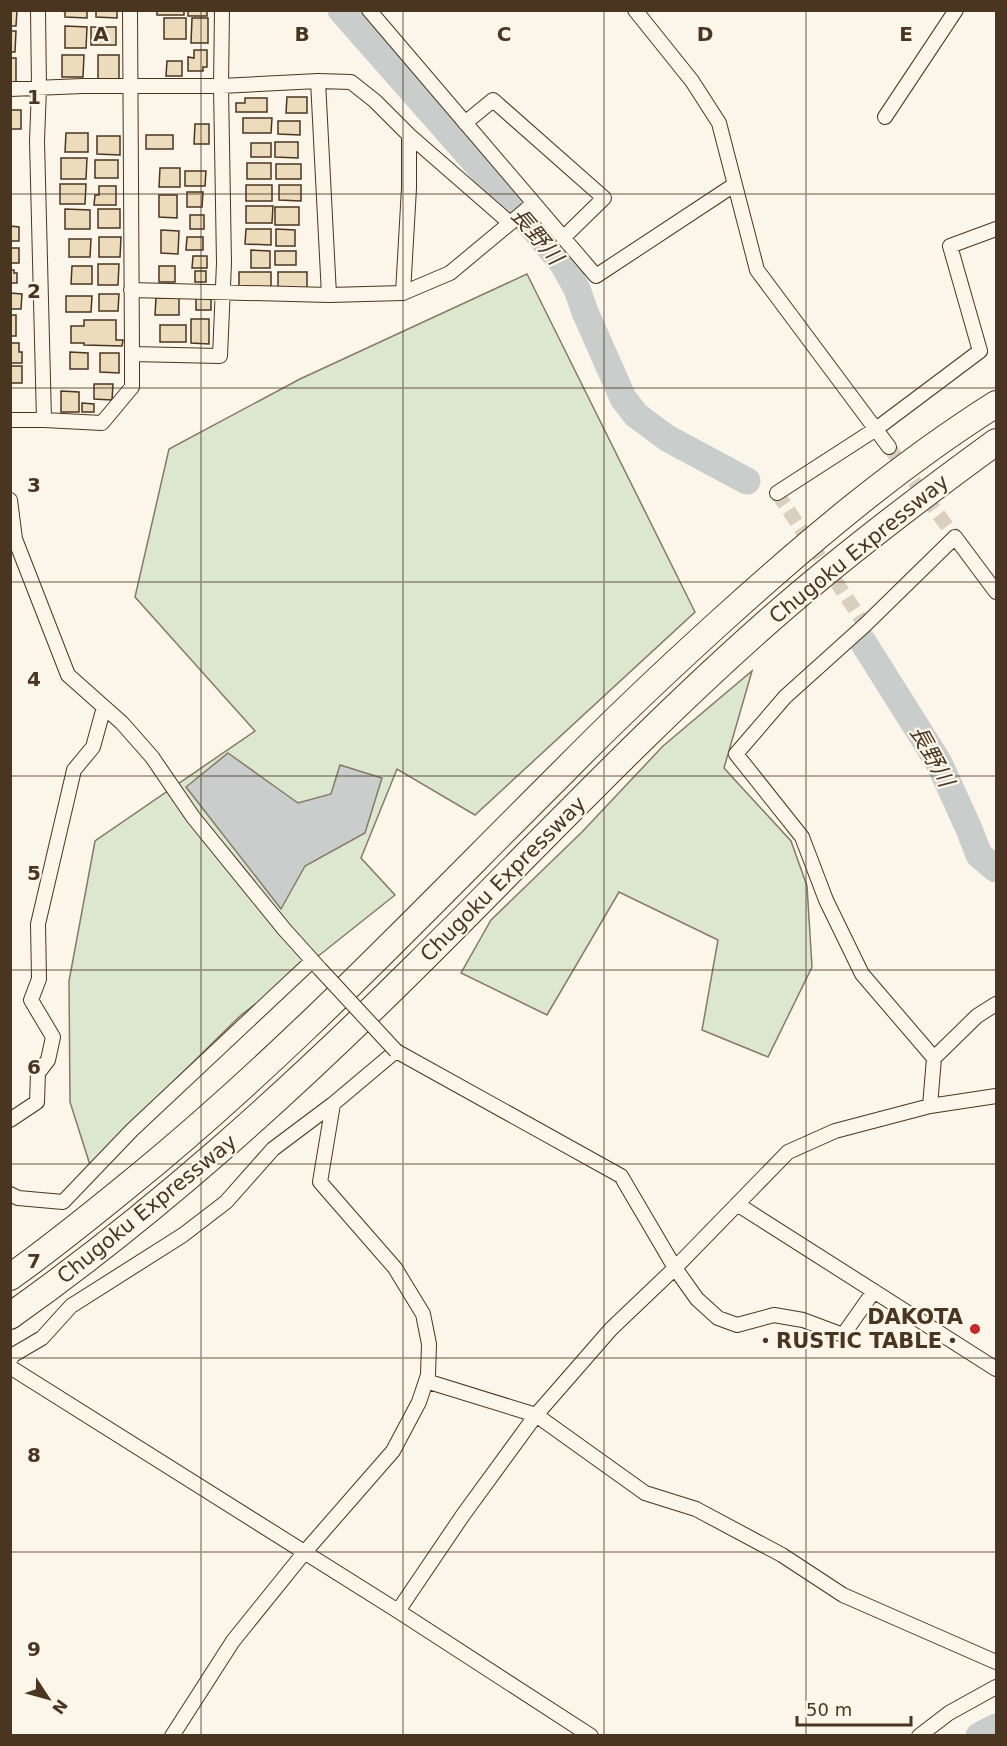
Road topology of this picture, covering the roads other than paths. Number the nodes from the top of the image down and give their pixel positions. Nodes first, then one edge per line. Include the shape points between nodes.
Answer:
1 (38, 10) edge
2 (130, 10) edge
3 (222, 10) edge
4 (369, 10) edge
5 (635, 10) edge
6 (956, 10) edge
7 (318, 81) junction
8 (221, 86) junction
9 (130, 87) junction
10 (39, 88) junction
11 (10, 89) edge
12 (885, 117) dead end
13 (465, 123) junction
14 (409, 135) junction
15 (734, 185) junction
16 (533, 204) junction
17 (510, 223) junction
18 (996, 229) edge
19 (563, 238) junction
20 (131, 290) junction
21 (223, 292) junction
22 (403, 293) junction
23 (329, 295) junction
24 (132, 354) junction
25 (996, 404) edge
26 (10, 420) edge
27 (44, 420) junction
28 (876, 429) junction
29 (996, 442) edge
30 (889, 447) tunnel mouth
31 (777, 493) dead end
32 (10, 501) edge
33 (996, 592) edge
34 (104, 707) junction
35 (316, 965) junction
36 (996, 1004) edge
37 (396, 1052) junction
38 (934, 1058) junction
39 (996, 1096) edge
40 (333, 1104) junction
41 (930, 1106) junction
42 (10, 1120) edge
43 (10, 1194) edge
44 (737, 1204) junction
45 (675, 1268) junction
46 (10, 1277) edge
47 (874, 1291) junction
48 (10, 1316) edge
49 (10, 1360) edge
50 (10, 1367) edge
51 (996, 1369) edge
52 (426, 1381) junction
53 (536, 1415) junction
54 (304, 1553) junction
55 (398, 1611) junction
56 (996, 1662) edge
57 (996, 1687) edge
58 (171, 1736) edge
59 (591, 1736) edge
60 (919, 1736) edge

1 - 10 street
2 - 9 street
3 - 8 street
4 - 13 street
5 - 15 street via 720,123
6 - 12 street
7 - 8 street
7 - 14 street via 351,82
7 - 23 street
8 - 9 street
8 - 21 street
9 - 10 street
9 - 20 street
10 - 11 street
10 - 27 street
13 - 16 street
13 - 19 street via 493,100 604,198
14 - 17 street
14 - 22 street
15 - 19 street via 596,276
15 - 28 street via 757,270
16 - 17 street
16 - 19 street
17 - 22 street via 450,273
18 - 28 street via 950,246 980,351
20 - 21 street
20 - 24 street
21 - 23 street
21 - 24 street via 220,356
22 - 23 street
24 - 27 street via 132,387 102,423
25 - 46 highway, Chugoku Expressway via 897,473 749,596 565,770 243,1088 160,1160
26 - 27 street
28 - 30 street
28 - 31 street
29 - 48 highway, Chugoku Expressway via 919,498 772,619 688,696 265,1110 103,1248
32 - 34 street via 15,539 68,675
33 - 38 street via 956,537 866,625 784,697 736,754 802,837 826,900 862,974
34 - 35 street via 152,757 193,817
34 - 42 street via 93,747 74,770 38,924 39,979 31,1000 53,1037 48,1060 38,1072 37,1102
35 - 37 street, bridge
35 - 43 street via 132,1130 63,1202
36 - 38 street via 976,1016
37 - 40 street
37 - 45 street via 621,1176
38 - 41 street
39 - 41 street
40 - 49 street via 273,1149 226,1202 183,1235 71,1306 42,1338
40 - 52 street via 320,1182 395,1268 423,1314 429,1344
41 - 44 street via 835,1131 788,1152
44 - 45 street
44 - 47 street
45 - 47 street via 697,1299 718,1318 737,1325 774,1315 803,1320 843,1335
45 - 53 street via 611,1329
47 - 51 street
50 - 54 street
52 - 53 street
52 - 54 street via 393,1451
53 - 55 street
53 - 56 street via 645,1493 696,1509 782,1555 843,1595
54 - 55 street
54 - 58 street via 233,1641
55 - 59 street
57 - 60 street via 949,1713

